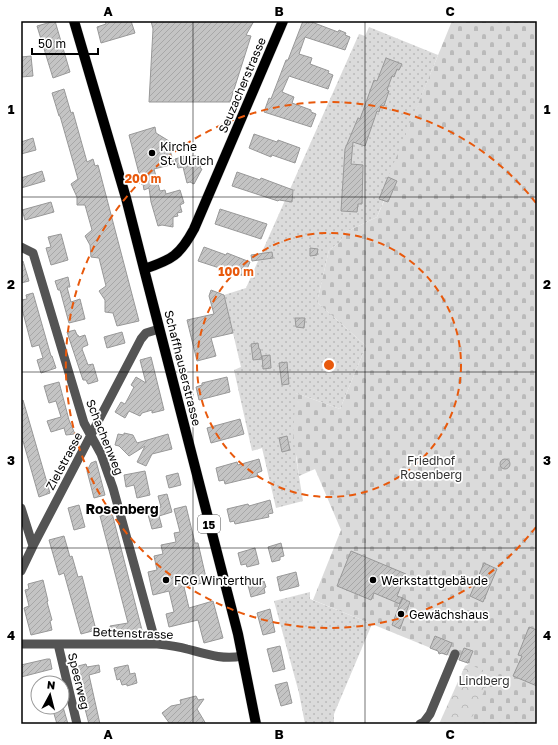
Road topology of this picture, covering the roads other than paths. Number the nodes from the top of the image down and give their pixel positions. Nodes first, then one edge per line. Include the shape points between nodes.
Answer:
1 (74, 21) edge
2 (283, 21) edge
3 (21, 247) edge
4 (144, 269) junction
5 (159, 329) junction
6 (91, 435) junction
7 (21, 508) edge
8 (33, 546) junction
9 (21, 571) edge
10 (21, 644) edge
11 (58, 644) junction
12 (156, 644) junction
13 (454, 654) dead end
14 (242, 656) junction
15 (78, 724) edge
16 (256, 724) edge
17 (420, 724) edge

1 - 4 main road, Schaffhauserstrasse / 15
2 - 4 main road, Seuzacherstrasse via 187,242 171,259
3 - 6 street, Schachenweg via 33,252 84,423
4 - 5 main road, Schaffhauserstrasse / 15
5 - 6 street, Zielstrasse via 146,333 141,338
5 - 14 main road, Schaffhauserstrasse / 15
6 - 8 street, Zielstrasse
6 - 12 street, Schachenweg via 113,488
7 - 8 street
8 - 9 street, Zielstrasse
10 - 11 street, Bettenstrasse
11 - 12 street, Bettenstrasse
11 - 15 street, Speerweg
12 - 14 street, Bettenstrasse via 171,645 212,656
13 - 17 street via 430,714
14 - 16 main road, Schaffhauserstrasse / 15

